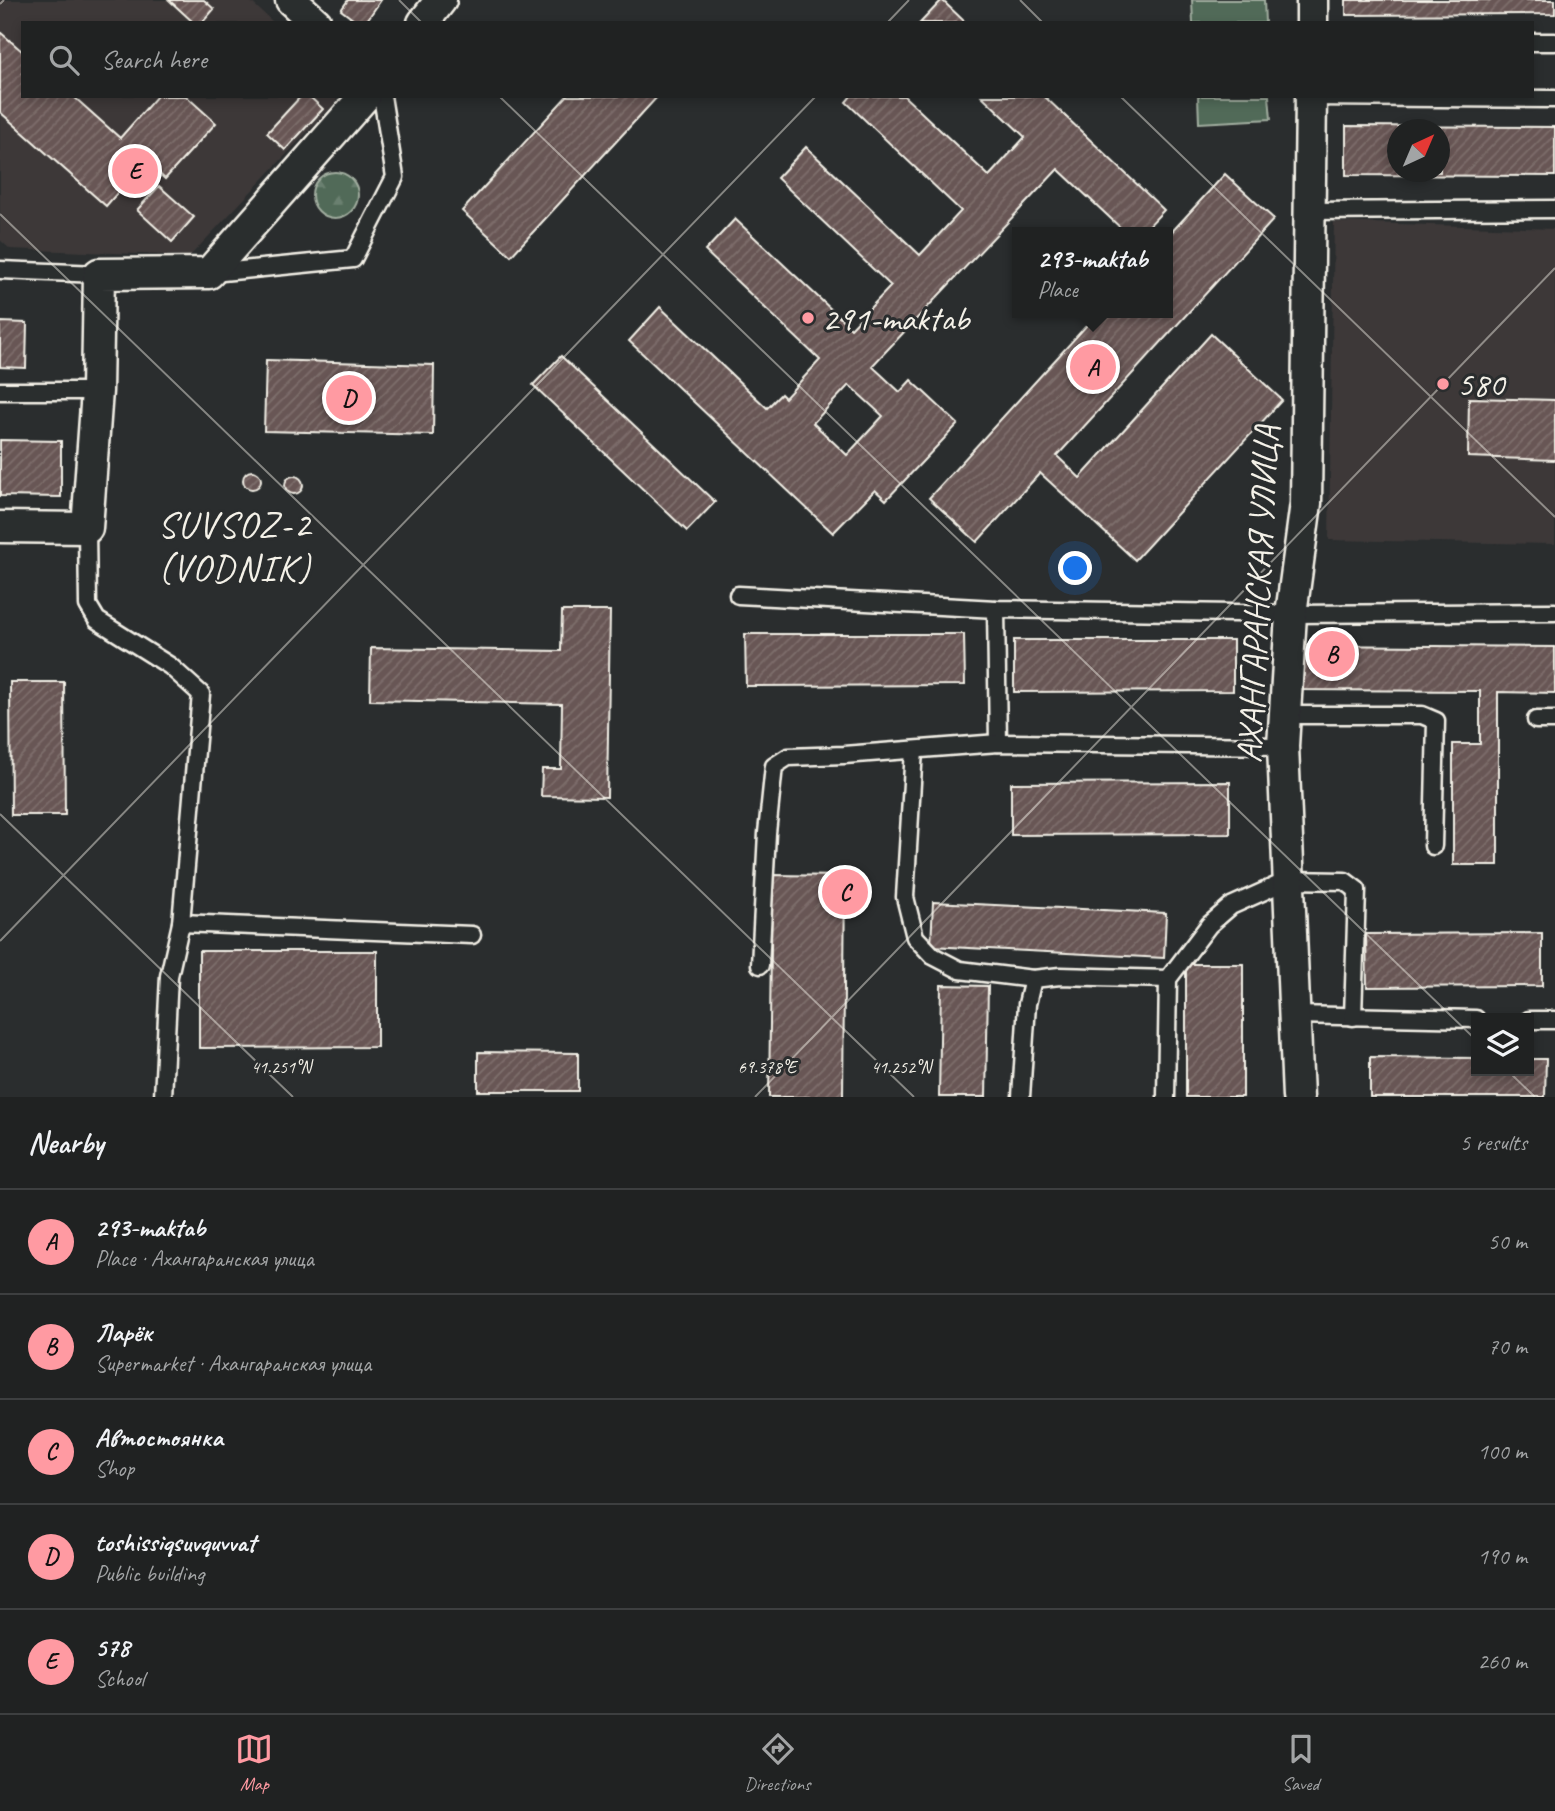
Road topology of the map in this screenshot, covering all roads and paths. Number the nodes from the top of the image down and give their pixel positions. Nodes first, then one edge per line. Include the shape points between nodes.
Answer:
1 (291, 0) edge
2 (441, 0) edge
3 (1312, 0) edge
4 (314, 21) edge
5 (425, 21) edge
6 (1312, 21) edge
7 (1534, 42) edge
8 (1555, 42) edge
9 (363, 98) edge
10 (382, 98) edge
11 (1311, 98) edge
12 (1433, 98) edge
13 (1555, 99) edge
14 (1555, 209) edge
15 (1309, 211) junction
16 (0, 270) edge
17 (209, 273) junction
18 (99, 274) junction
19 (0, 391) edge
20 (97, 391) junction
21 (0, 527) edge
22 (88, 528) junction
23 (738, 595) dead end
24 (996, 609) junction
25 (1555, 612) edge
26 (1291, 614) junction
27 (1285, 715) junction
28 (1536, 720) dead end
29 (1555, 720) edge
30 (998, 743) junction
31 (1283, 746) junction
32 (914, 750) junction
33 (1433, 846) dead end
34 (1289, 880) junction
35 (181, 923) junction
36 (472, 936) dead end
37 (760, 965) dead end
38 (1033, 979) junction
39 (1168, 979) junction
40 (1295, 1015) junction
41 (1353, 1017) junction
42 (1471, 1019) edge
43 (1534, 1020) edge
44 (1555, 1020) edge
45 (163, 1097) edge
46 (1021, 1097) edge
47 (1166, 1097) edge
48 (1298, 1097) edge

1 - 4 street
2 - 5 street
3 - 6 street
7 - 8 lane
9 - 17 street
10 - 17 lane via 395,177 353,259
11 - 15 street, АХАНГАРАНСКАЯ УЛИЦА
12 - 13 lane
14 - 15 lane
15 - 26 street, АХАНГАРАНСКАЯ УЛИЦА via 1306,503
16 - 18 lane
17 - 18 street
18 - 20 street
19 - 20 lane
20 - 22 street
21 - 22 street
22 - 35 lane via 88,606 97,620 170,666 201,694
23 - 24 lane
24 - 26 lane
24 - 30 lane
25 - 26 lane
26 - 27 street, АХАНГАРАНСКАЯ УЛИЦА
27 - 31 street, АХАНГАРАНСКАЯ УЛИЦА
27 - 33 lane via 1422,715 1436,721
28 - 29 lane
30 - 31 lane
30 - 32 lane
31 - 34 street, АХАНГАРАНСКАЯ УЛИЦА
32 - 37 lane via 788,757 774,766
32 - 38 lane via 905,897 915,937 933,956 960,970
34 - 39 lane via 1231,906 1209,925
34 - 40 street, АХАНГАРАНСКАЯ УЛИЦА
34 - 41 lane via 1345,880 1357,890
35 - 36 lane
35 - 45 lane via 169,976
38 - 39 lane
38 - 46 lane
39 - 47 lane
40 - 41 lane
40 - 48 street, АХАНГАРАНСКАЯ УЛИЦА
41 - 42 lane
43 - 44 lane

